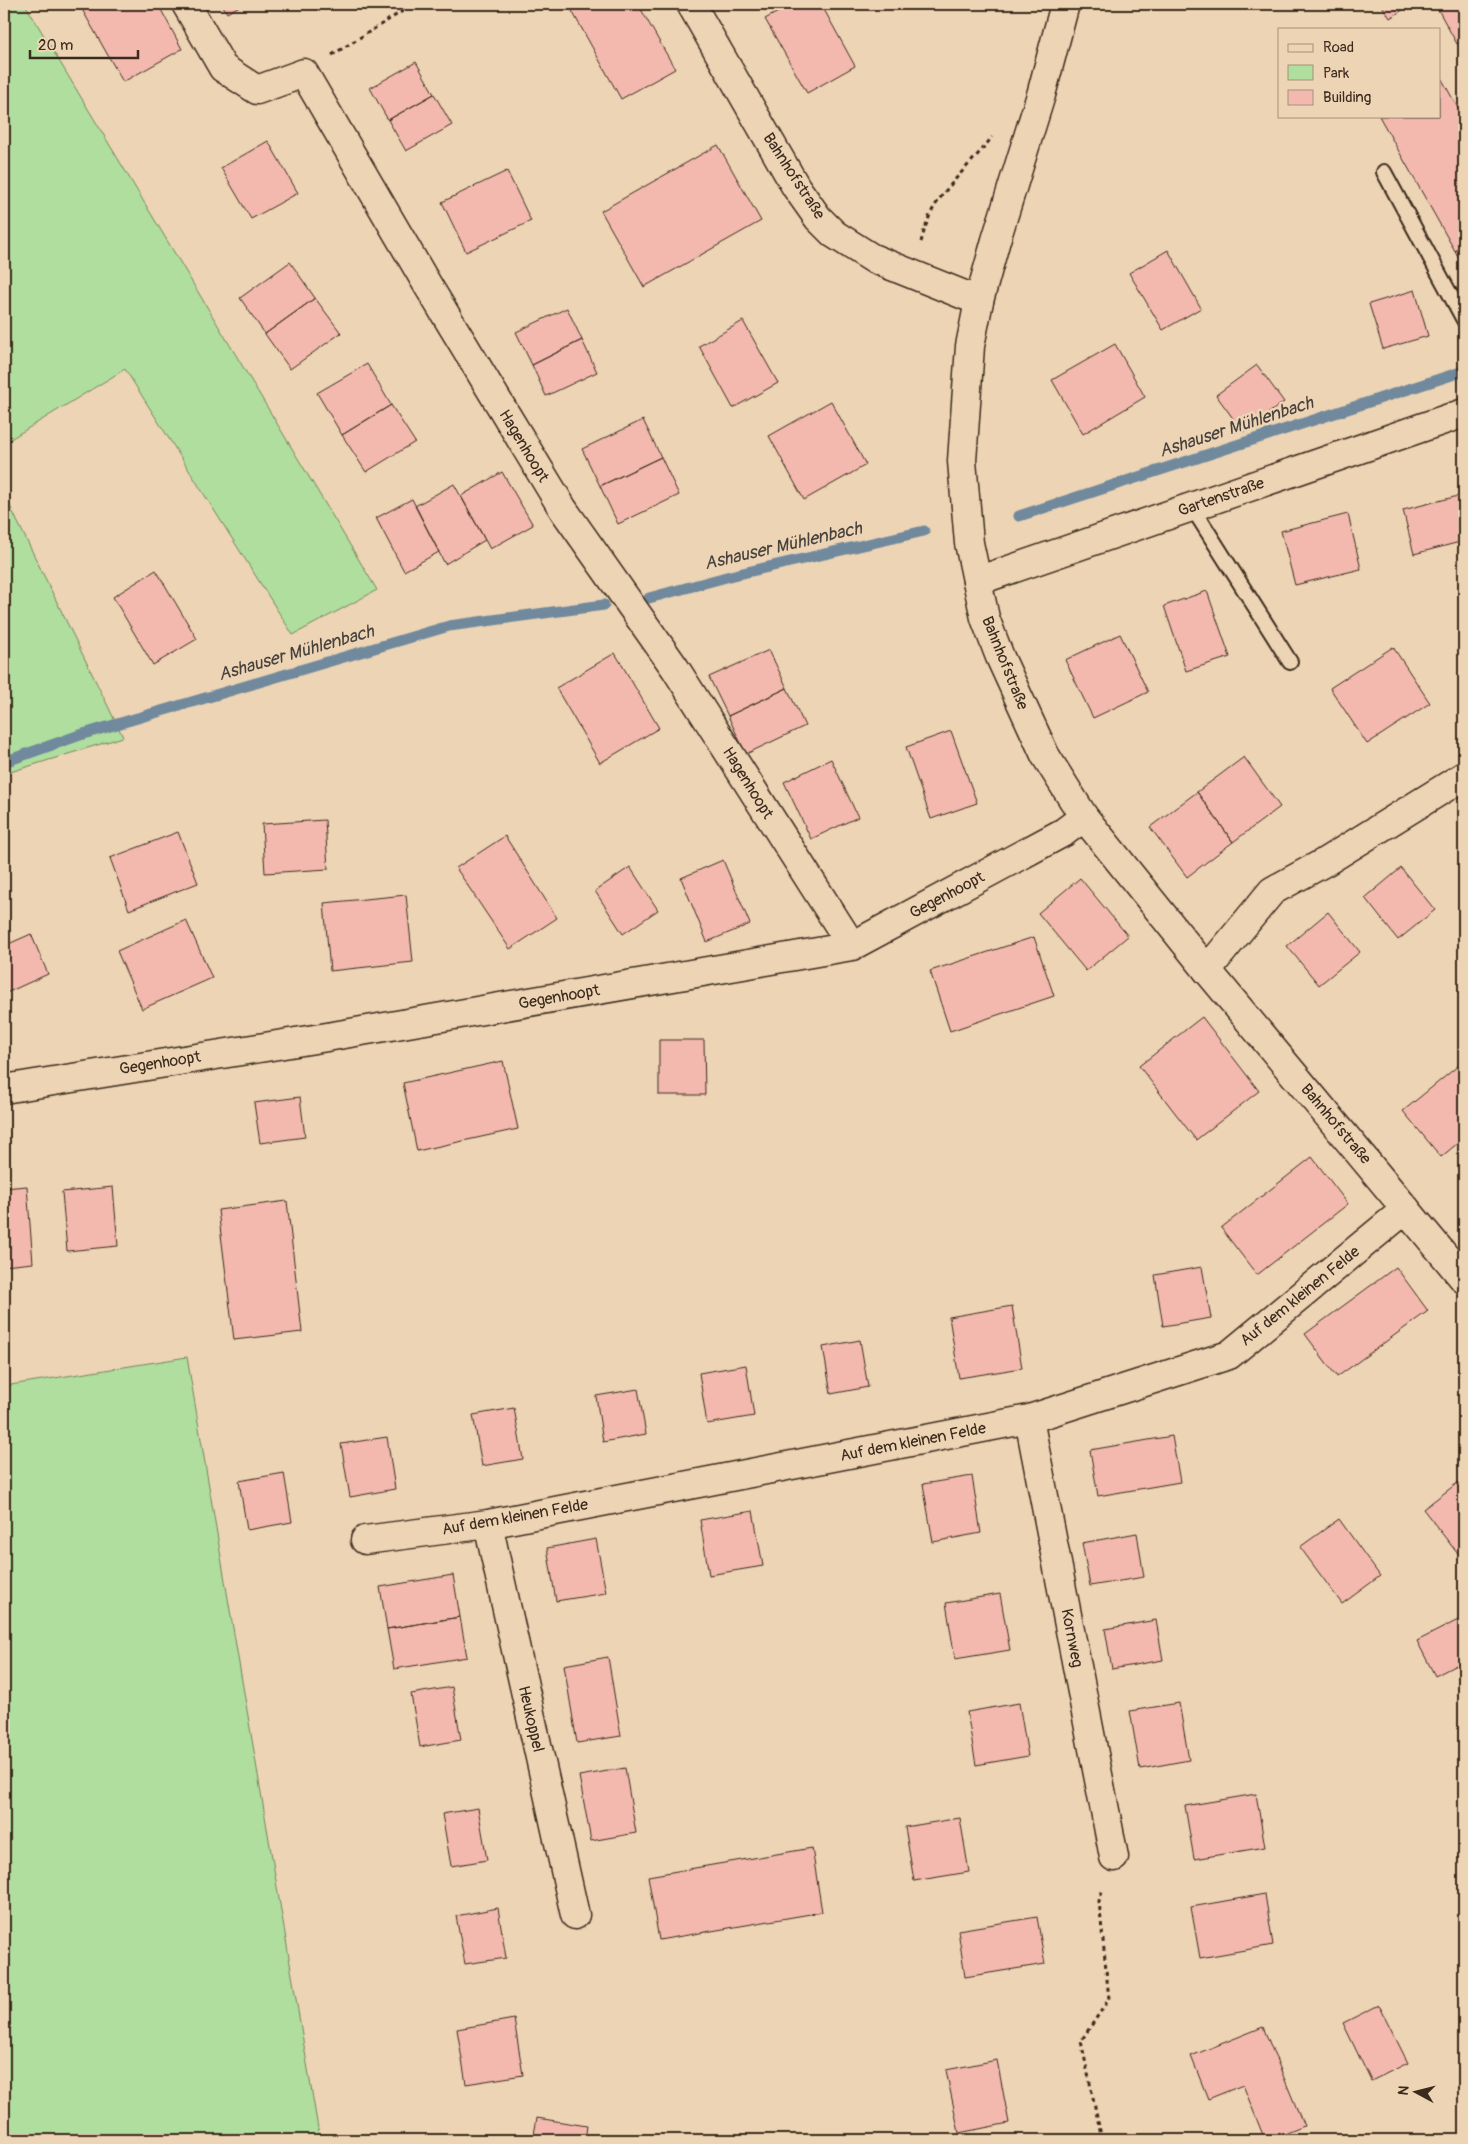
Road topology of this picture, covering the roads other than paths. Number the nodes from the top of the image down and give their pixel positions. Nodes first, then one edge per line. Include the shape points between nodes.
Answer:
1 (186, 4) edge
2 (690, 4) edge
3 (1065, 4) edge
4 (1384, 172) dead end
5 (979, 301) junction
6 (1464, 320) edge
7 (1464, 413) edge
8 (1192, 506) junction
9 (977, 580) junction
10 (1290, 662) dead end
11 (1464, 776) edge
12 (1084, 817) junction
13 (852, 946) junction
14 (1207, 970) junction
15 (4, 1088) edge
16 (1406, 1209) junction
17 (1464, 1279) edge
18 (1029, 1419) junction
19 (488, 1524) junction
20 (365, 1540) dead end
21 (1114, 1857) road end
22 (575, 1915) dead end

1 - 13 street, Hagenhoopt via 222,68 257,90 304,73 563,509 675,668
2 - 5 street, Bahnhofstraße via 796,187 818,218 834,234 862,253
3 - 5 street, Bahnhofstraße via 1041,96
4 - 6 lane
5 - 9 street, Bahnhofstraße via 969,355 962,460
7 - 8 street, Gartenstraße
8 - 9 street, Gartenstraße
8 - 10 lane
9 - 12 street, Bahnhofstraße via 985,618 1021,706 1045,755
11 - 14 street via 1272,891
12 - 13 street, Gegenhoopt via 1064,832
12 - 14 street, Bahnhofstraße
13 - 15 street, Gegenhoopt via 327,1037
14 - 16 street, Bahnhofstraße
16 - 17 street, Bahnhofstraße
16 - 18 street, Auf dem kleinen Felde via 1228,1355
18 - 19 street, Auf dem kleinen Felde
18 - 21 street, Kornweg
19 - 20 street, Auf dem kleinen Felde
19 - 22 street, Heukoppel

